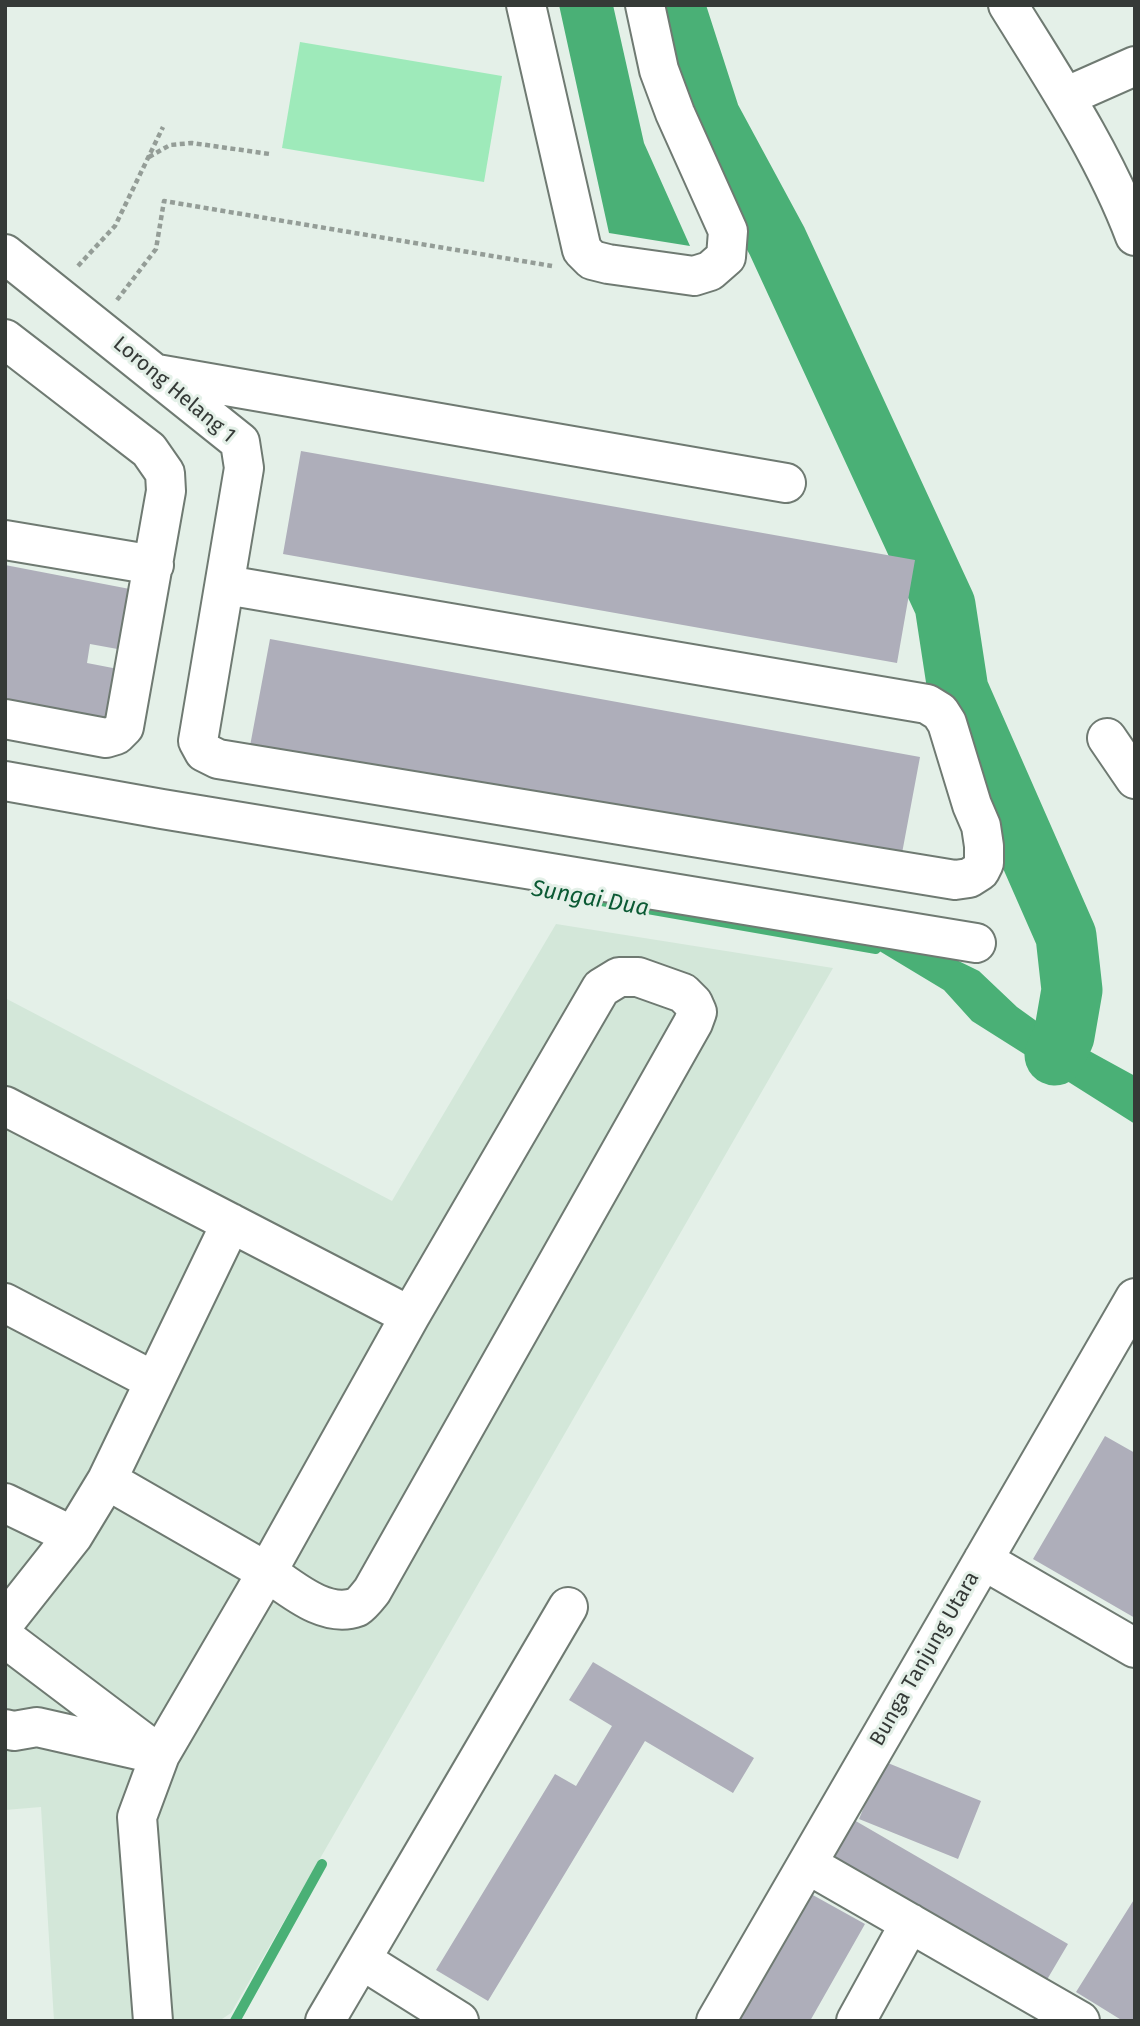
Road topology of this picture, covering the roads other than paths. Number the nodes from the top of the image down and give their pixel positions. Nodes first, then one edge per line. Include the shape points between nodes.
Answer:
1 (526, 5) edge
2 (645, 5) edge
3 (1008, 5) edge
4 (1135, 66) edge
5 (1065, 97) junction
6 (1135, 236) edge
7 (5, 254) edge
8 (6, 341) edge
9 (155, 373) junction
10 (786, 484) dead end
11 (5, 540) edge
12 (154, 565) junction
13 (226, 585) junction
14 (5, 719) edge
15 (1107, 738) dead end
16 (1135, 779) edge
17 (5, 781) edge
18 (976, 943) dead end
19 (5, 1106) edge
20 (231, 1223) junction
21 (1135, 1298) edge
22 (5, 1303) edge
23 (410, 1316) junction
24 (154, 1381) junction
25 (107, 1480) junction
26 (5, 1503) edge
27 (73, 1536) junction
28 (983, 1560) junction
29 (267, 1572) junction
30 (568, 1607) dead end
31 (5, 1622) edge
32 (5, 1639) edge
33 (1135, 1648) edge
34 (5, 1729) edge
35 (160, 1755) junction
36 (807, 1864) junction
37 (910, 1923) junction
38 (362, 1960) junction
39 (153, 2021) edge
40 (325, 2021) edge
41 (459, 2021) edge
42 (716, 2021) edge
43 (856, 2021) edge
44 (1080, 2021) edge

1 - 2 street via 582,250 592,260 694,276 710,271 726,257 728,231 659,70
3 - 5 street
4 - 5 street
5 - 6 street
7 - 9 street, Lorong Helang 1
8 - 12 street via 149,450 165,473
9 - 10 street
9 - 13 street, Lorong Helang 1 via 240,442 244,468
11 - 12 street
12 - 14 street via 124,727 106,738
13 - 13 street, Lorong Helang 1 via 927,705 947,723 981,826 984,863 969,878 955,880 218,759 204,752 198,741
15 - 16 street
17 - 18 street
19 - 20 street
20 - 23 street
20 - 24 street
21 - 28 street, Bunga Tanjung Utara
22 - 24 street
23 - 29 street
23 - 29 street via 601,988 619,977 638,977 683,993 696,1012 693,1023 372,1591 358,1606 338,1609 315,1604
24 - 25 street
25 - 27 street
25 - 29 street
26 - 27 street
27 - 31 street
28 - 33 street
28 - 36 street, Bunga Tanjung Utara
29 - 35 street
30 - 38 street
32 - 35 street
34 - 35 street via 37,1727
35 - 39 street via 137,1817
36 - 37 street
36 - 42 street, Bunga Tanjung Utara
37 - 43 street
37 - 44 street
38 - 40 street
38 - 41 street

